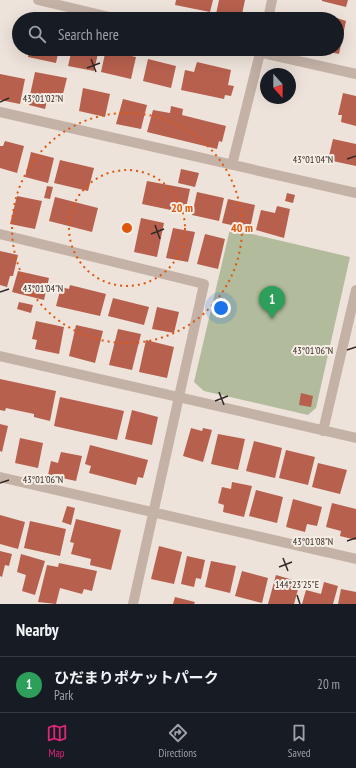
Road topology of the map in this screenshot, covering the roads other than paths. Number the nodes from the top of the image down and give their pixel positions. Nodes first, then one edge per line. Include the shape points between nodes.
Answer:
1 (38, 0) edge
2 (272, 0) edge
3 (89, 12) edge
4 (269, 12) edge
5 (259, 56) edge
6 (281, 56) edge
7 (356, 74) edge
8 (0, 112) edge
9 (232, 165) junction
10 (356, 193) edge
11 (0, 234) edge
12 (356, 290) edge
13 (353, 313) edge
14 (0, 356) edge
15 (180, 398) junction
16 (323, 431) junction
17 (356, 438) edge
18 (0, 477) edge
19 (153, 511) junction
20 (356, 559) edge
21 (133, 604) edge

1 - 3 street
2 - 4 street
5 - 9 street
6 - 7 street
8 - 9 street
9 - 10 street
11 - 15 street via 204,284
12 - 13 street
13 - 16 street
14 - 15 street
15 - 16 street
15 - 19 street
16 - 17 street
18 - 19 street
19 - 20 street
19 - 21 street

